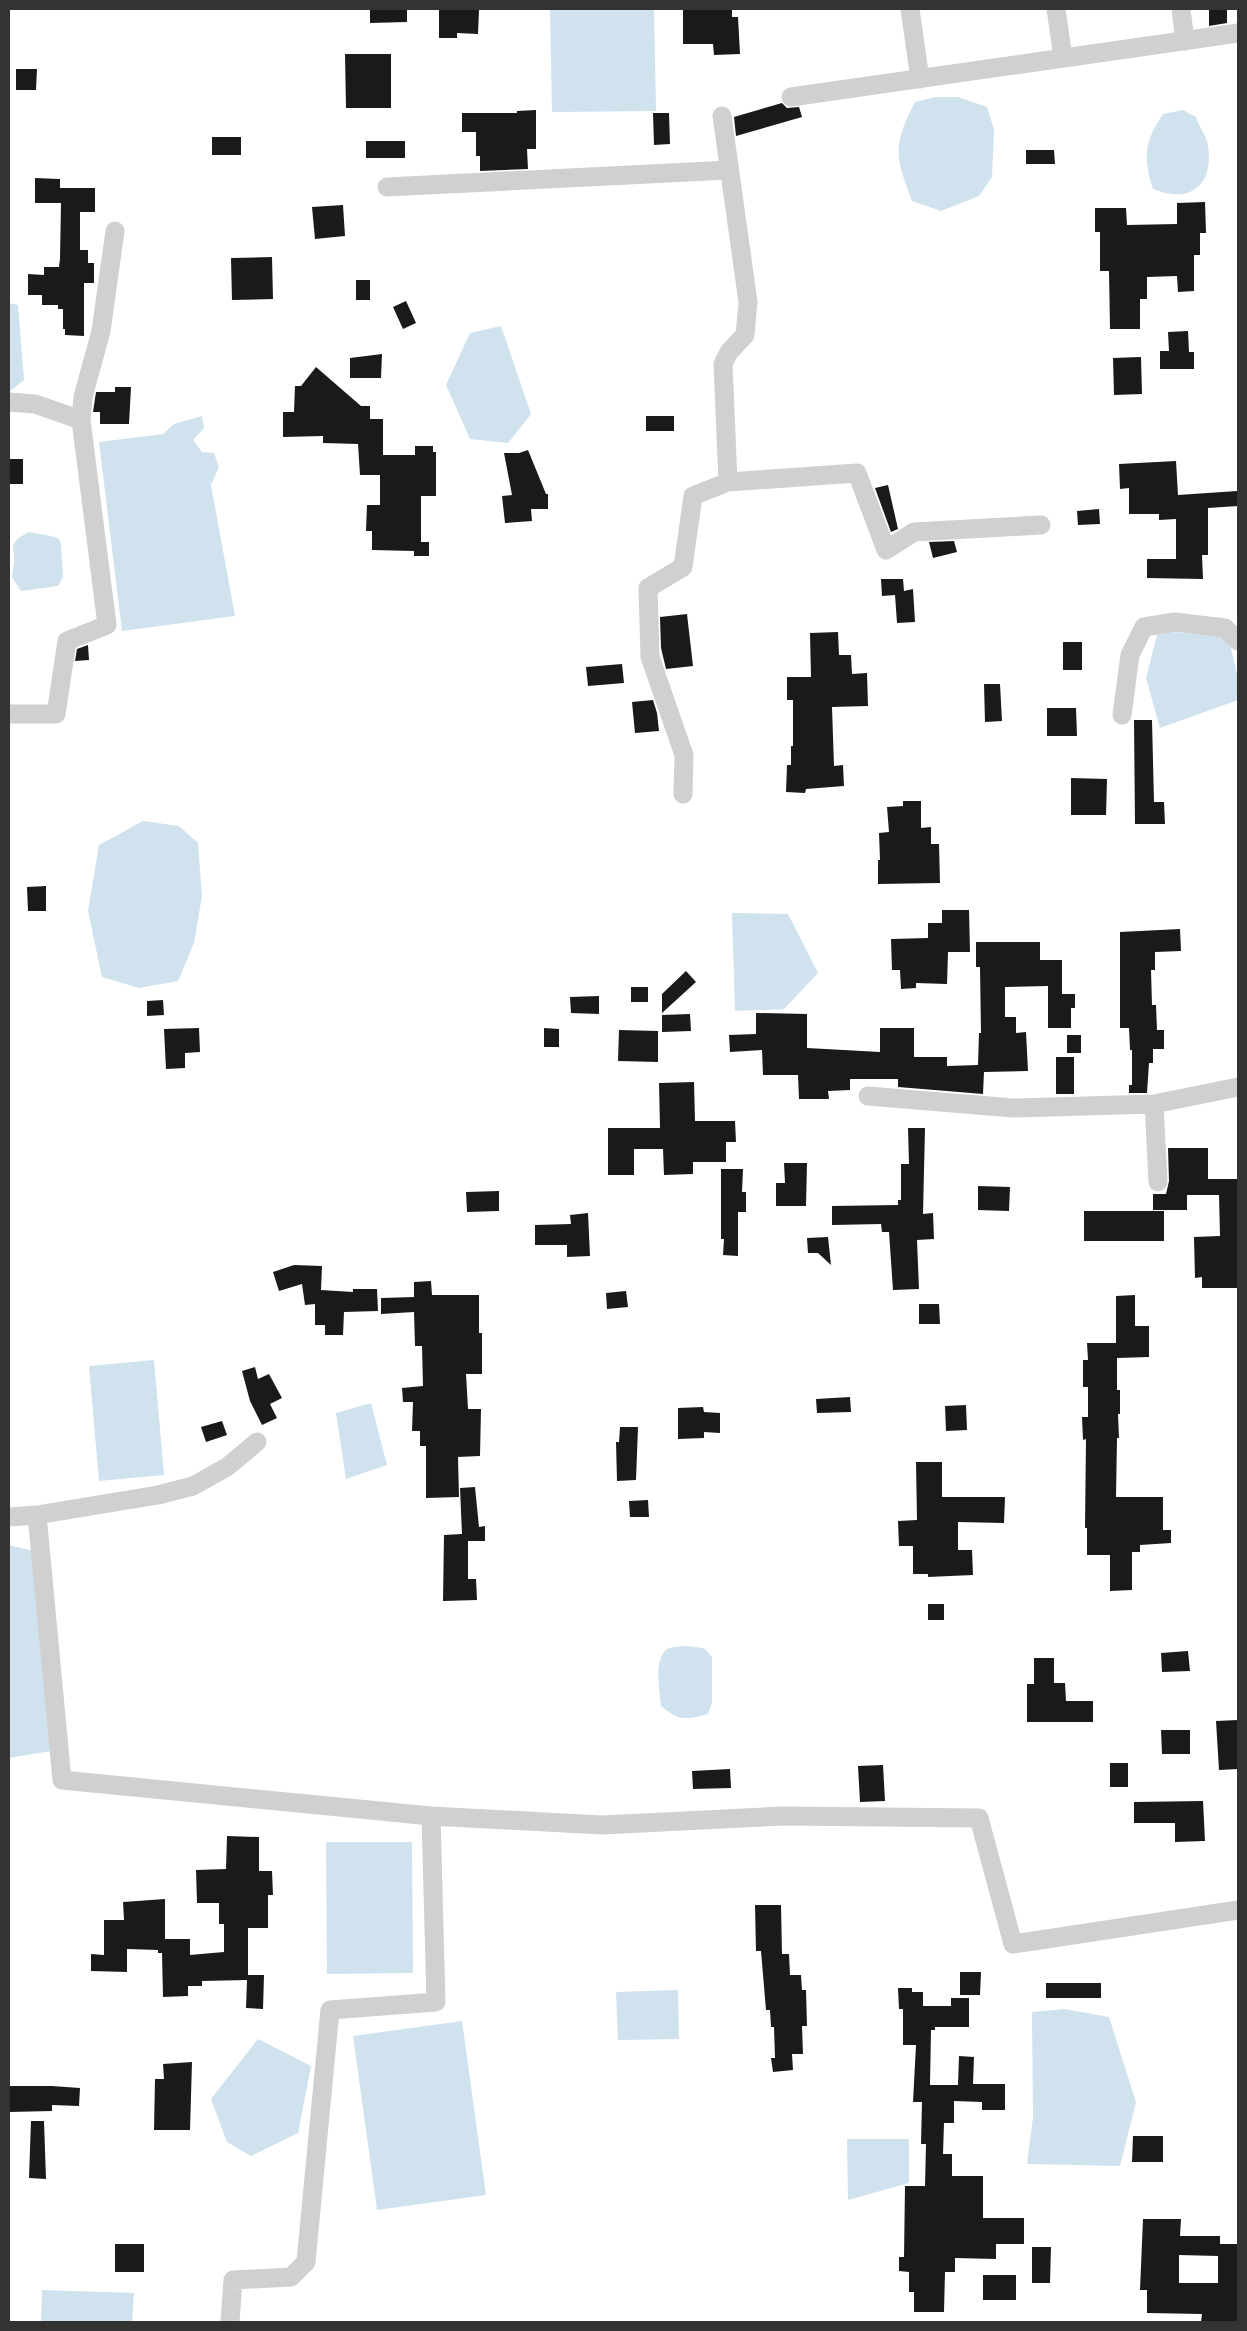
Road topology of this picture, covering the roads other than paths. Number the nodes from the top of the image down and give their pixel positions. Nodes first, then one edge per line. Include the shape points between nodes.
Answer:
1 (910, 9) edge
2 (1056, 9) edge
3 (1181, 9) edge
4 (1238, 33) edge
5 (1184, 41) junction
6 (1063, 58) junction
7 (920, 78) junction
8 (791, 97) dead end
9 (722, 116) dead end
10 (729, 170) junction
11 (387, 187) dead end
12 (115, 231) dead end
13 (9, 402) edge
14 (81, 420) junction
15 (728, 482) junction
16 (1041, 525) dead end
17 (1238, 641) edge
18 (9, 714) edge
19 (1122, 715) dead end
20 (683, 794) dead end
21 (1238, 1087) edge
22 (868, 1096) dead end
23 (1154, 1104) junction
24 (1158, 1182) dead end
25 (257, 1442) dead end
26 (37, 1515) junction
27 (9, 1517) edge
28 (431, 1816) junction
29 (1238, 1910) edge
30 (230, 2322) edge

1 - 7 street
2 - 6 street
3 - 5 street
4 - 5 street
5 - 6 street
6 - 7 street
7 - 8 street
9 - 10 street
10 - 11 street
10 - 15 street via 748,318 745,334 723,364
12 - 14 street via 101,331 83,397
13 - 14 street via 35,404
14 - 18 street via 107,625 67,641 56,714
15 - 16 street via 857,473 886,550 914,532
15 - 20 street via 693,496 683,567 648,588 650,657 684,755
17 - 19 street via 1225,628 1175,622 1144,627 1130,655
21 - 23 street
22 - 23 street via 1013,1108
23 - 24 street
25 - 26 street via 227,1467 193,1486
26 - 27 street
26 - 28 street via 62,1780
28 - 29 street via 602,1825 783,1816 979,1818 1013,1944
28 - 30 street via 436,2002 330,2010 306,2262 291,2276 233,2280

